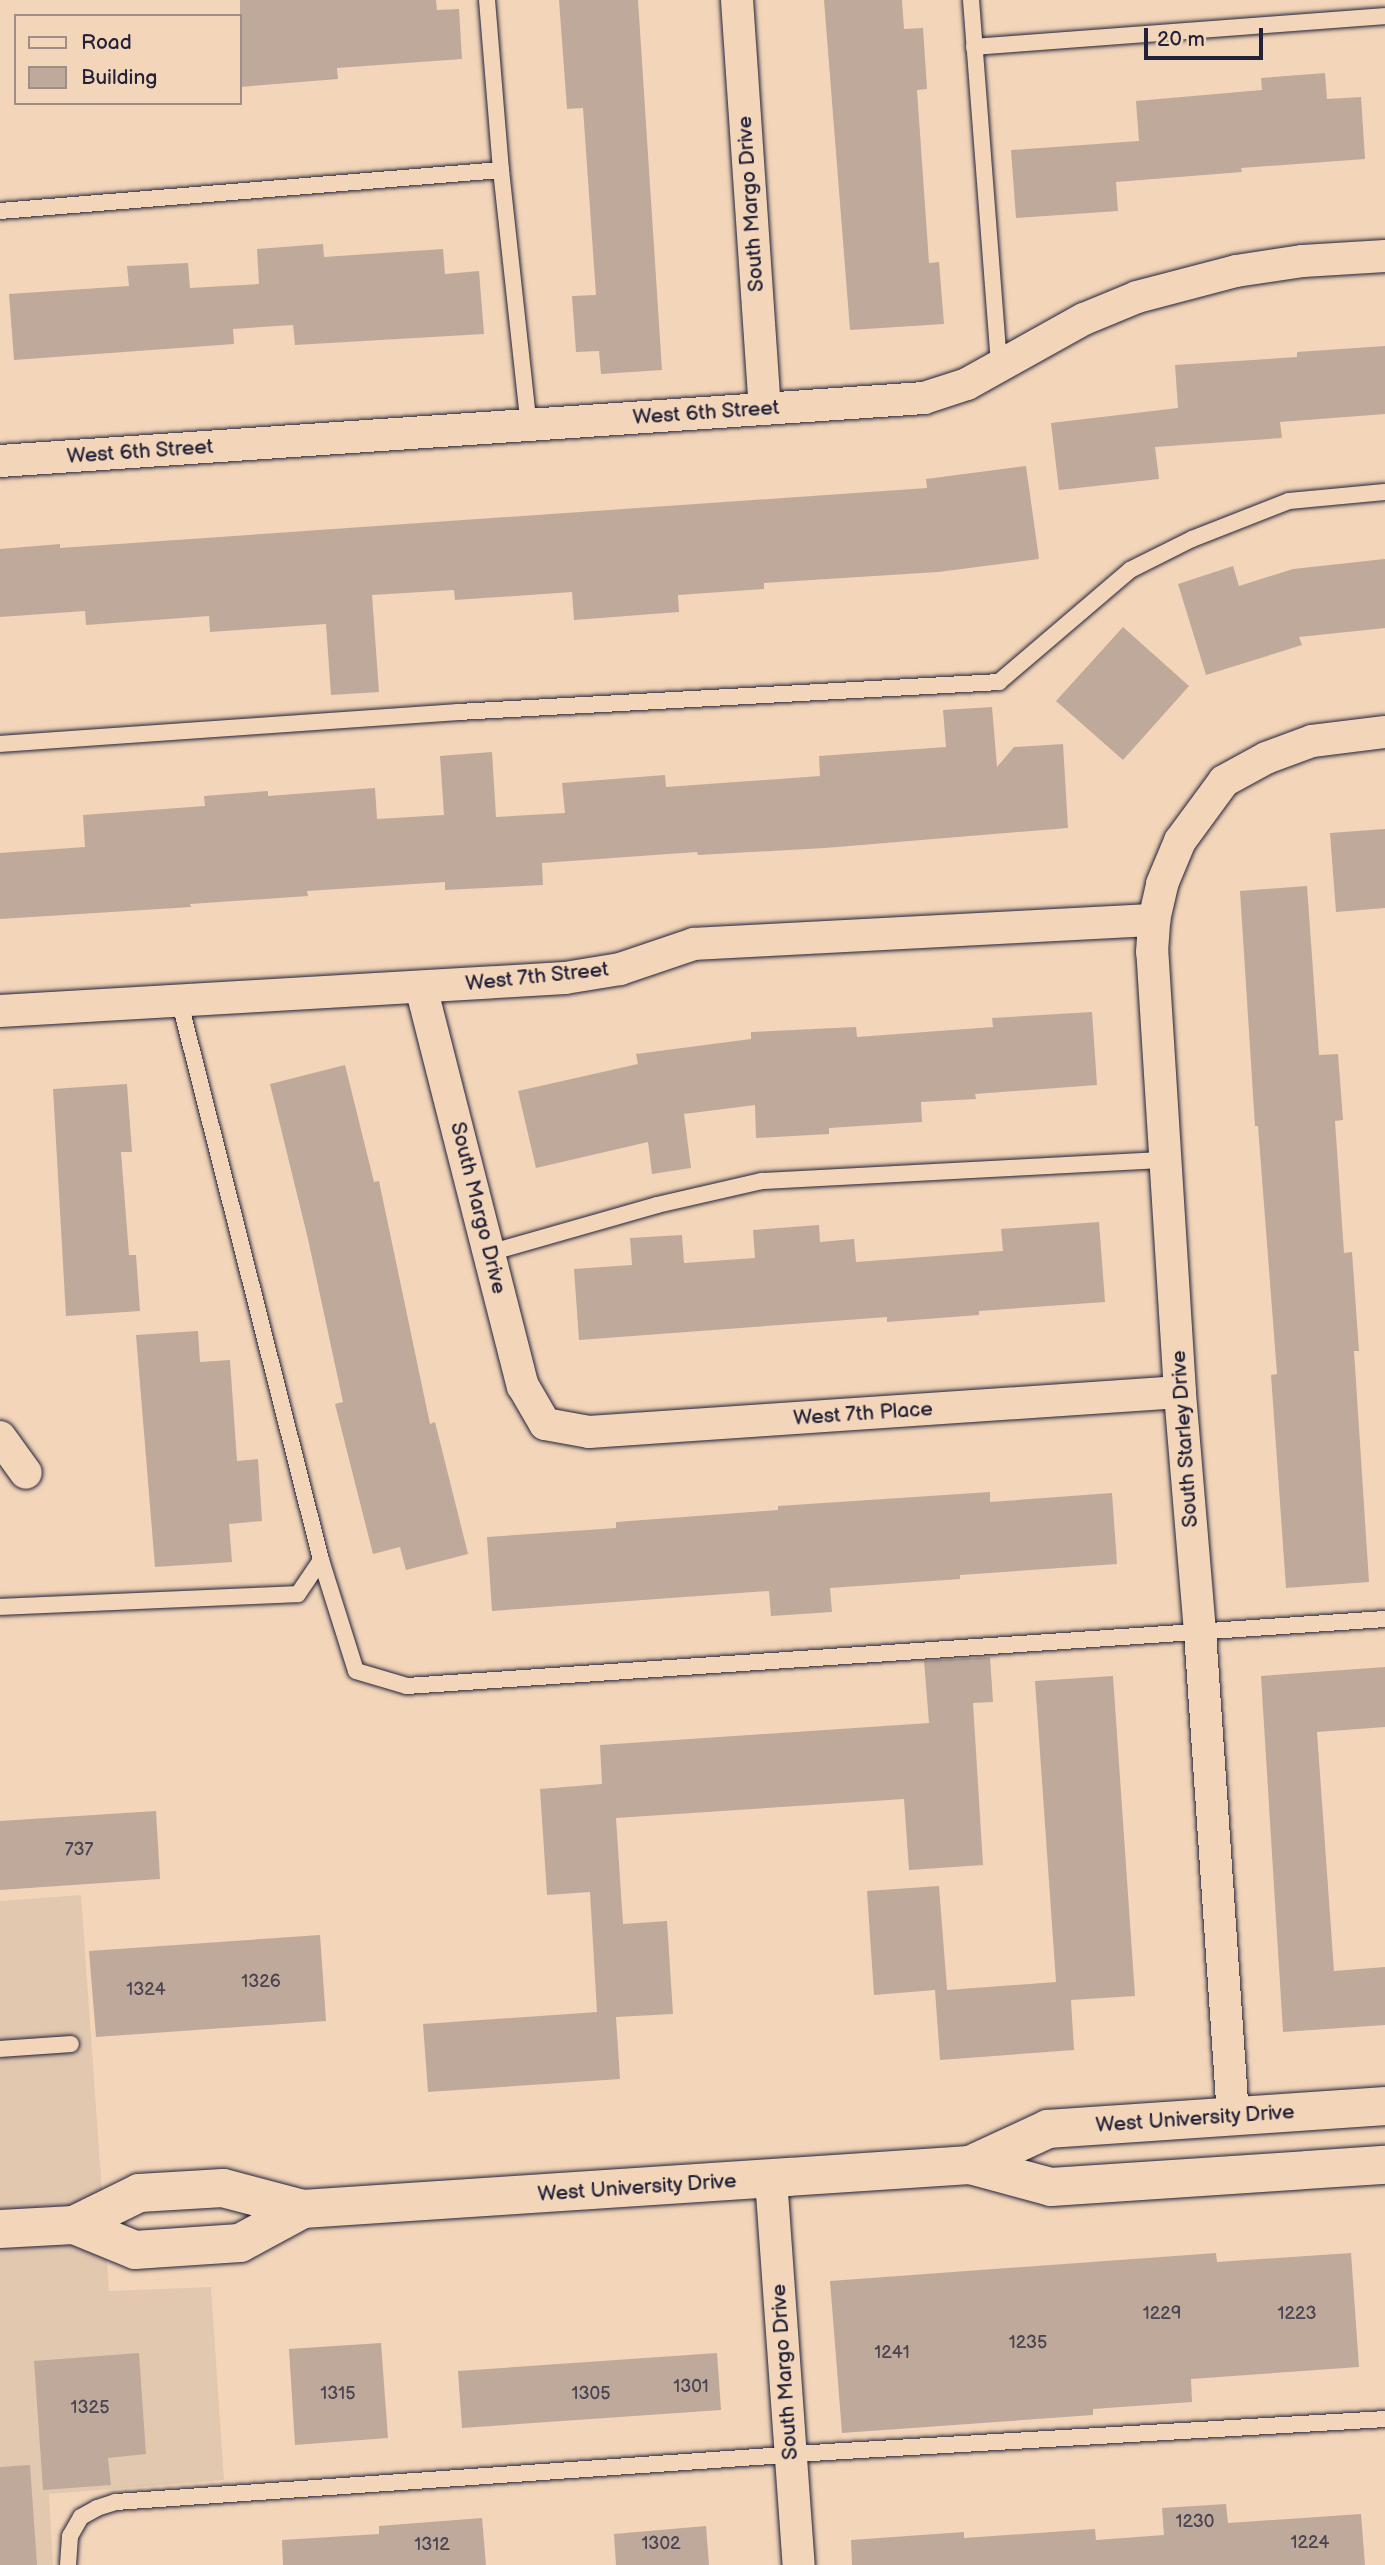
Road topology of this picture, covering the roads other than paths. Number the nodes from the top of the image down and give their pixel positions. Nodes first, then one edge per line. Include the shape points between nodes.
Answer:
1 (487, 0) edge
2 (737, 0) edge
3 (971, 0) edge
4 (1385, 16) edge
5 (974, 47) junction
6 (501, 170) junction
7 (0, 211) edge
8 (1385, 256) edge
9 (999, 368) junction
10 (765, 409) junction
11 (528, 426) junction
12 (0, 461) edge
13 (1385, 492) edge
14 (1385, 732) edge
15 (0, 744) edge
16 (1154, 920) junction
17 (422, 987) junction
18 (180, 1003) junction
19 (0, 1011) edge
20 (1167, 1160) junction
21 (489, 1253) junction
22 (1180, 1392) junction
23 (545, 1424) joint
24 (0, 1437) edge
25 (26, 1473) dead end
26 (321, 1560) junction
27 (0, 1607) edge
28 (1385, 1619) edge
29 (1200, 1632) junction
30 (71, 2043) dead end
31 (0, 2049) edge
32 (1385, 2106) edge
33 (1233, 2116) junction
34 (970, 2165) junction
35 (1385, 2165) edge
36 (771, 2179) junction
37 (303, 2209) junction
38 (74, 2225) junction
39 (0, 2229) edge
40 (1385, 2419) edge
41 (791, 2455) junction
42 (68, 2565) edge
43 (799, 2565) edge

1 - 6 lane
2 - 10 street, South Margo Drive
3 - 5 lane
4 - 5 lane
5 - 9 lane
6 - 7 lane
6 - 11 lane
8 - 9 street, West 6th Street via 1236,271 1137,297 1084,319
9 - 10 street, West 6th Street via 924,398
10 - 11 street, West 6th Street
11 - 12 street, West 6th Street
13 - 15 lane via 1289,501 1130,570 999,682 458,712
14 - 16 street, South Starley Drive via 1312,741 1266,758 1224,781 1180,841 1162,884
16 - 17 street, West 7th Street via 694,944 621,969 565,978
16 - 20 street, South Starley Drive via 1152,952
17 - 18 street, West 7th Street
17 - 21 street, South Margo Drive
18 - 19 street, West 7th Street
18 - 26 lane
20 - 21 lane via 762,1181 657,1205
20 - 22 street, South Starley Drive
21 - 23 street, South Margo Drive via 523,1386
22 - 23 street, West 7th Place via 589,1432
22 - 29 street, South Starley Drive
24 - 25 street
26 - 27 lane via 298,1594
26 - 29 lane via 356,1671 407,1686
28 - 29 lane
29 - 33 street, South Starley Drive
30 - 31 lane
32 - 33 main road, West University Drive
33 - 34 main road, West University Drive via 1048,2129
34 - 35 main road, West University Drive via 1051,2187
34 - 36 main road, West University Drive
36 - 37 main road, West University Drive
36 - 41 street, South Margo Drive
37 - 38 main road, West University Drive via 223,2188 139,2193
37 - 38 main road, West University Drive via 240,2243 135,2250
38 - 39 main road, West University Drive
40 - 41 lane
41 - 42 lane via 116,2502 81,2517 70,2536
41 - 43 street, South Margo Drive

